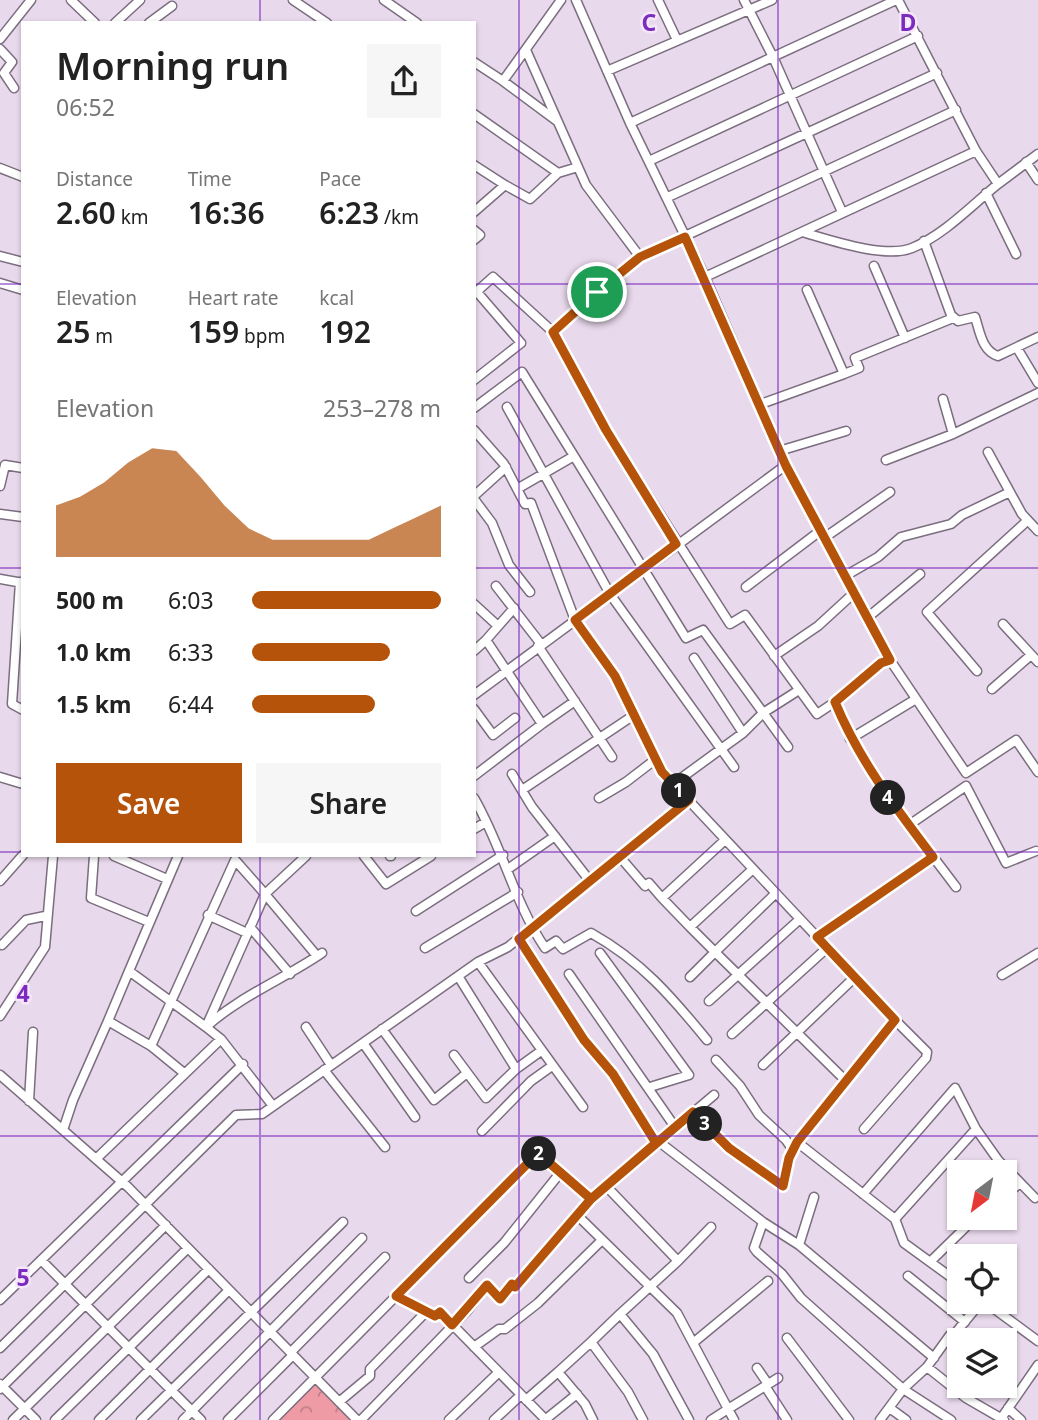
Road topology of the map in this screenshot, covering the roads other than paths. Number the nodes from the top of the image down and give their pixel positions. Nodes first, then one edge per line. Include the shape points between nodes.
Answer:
1 (31, 0) edge
2 (140, 0) edge
3 (293, 0) edge
4 (384, 0) edge
5 (561, 0) edge
6 (576, 0) edge
7 (658, 0) edge
8 (744, 0) edge
9 (772, 0) edge
10 (897, 0) edge
11 (73, 1) edge
12 (172, 6) dead end
13 (749, 10) junction
14 (93, 21) edge
15 (120, 21) edge
16 (152, 21) edge
17 (324, 21) edge
18 (414, 21) edge
19 (918, 36) junction
20 (0, 39) edge
21 (677, 40) junction
22 (0, 49) edge
23 (526, 50) junction
24 (773, 57) junction
25 (476, 63) edge
26 (607, 71) junction
27 (937, 73) junction
28 (503, 81) junction
29 (14, 88) dead end
30 (790, 95) junction
31 (956, 110) junction
32 (476, 115) edge
33 (558, 121) junction
34 (630, 123) junction
35 (807, 133) junction
36 (976, 151) junction
37 (1038, 154) edge
38 (649, 161) junction
39 (1026, 162) junction
40 (476, 165) edge
41 (578, 167) junction
42 (0, 168) edge
43 (824, 172) junction
44 (558, 173) junction
45 (21, 176) edge
46 (1038, 180) edge
47 (998, 184) junction
48 (505, 185) junction
49 (986, 193) junction
50 (668, 197) junction
51 (476, 210) edge
52 (842, 212) junction
53 (801, 232) junction
54 (685, 237) junction
55 (924, 241) junction
56 (1016, 254) dead end
57 (0, 256) edge
58 (640, 257) junction
59 (21, 261) edge
60 (874, 266) dead end
61 (705, 277) junction
62 (0, 283) edge
63 (21, 288) edge
64 (807, 290) dead end
65 (476, 293) edge
66 (953, 318) junction
67 (553, 332) junction
68 (1038, 337) edge
69 (905, 338) junction
70 (1017, 348) junction
71 (844, 374) junction
72 (476, 378) edge
73 (1038, 383) edge
74 (1038, 393) edge
75 (943, 398) dead end
76 (758, 405) junction
77 (476, 406) edge
78 (507, 407) dead end
79 (476, 431) edge
80 (846, 431) dead end
81 (953, 434) junction
82 (779, 451) junction
83 (988, 452) dead end
84 (574, 456) junction
85 (886, 460) dead end
86 (786, 466) junction
87 (506, 467) junction
88 (21, 468) edge
89 (542, 473) junction
90 (0, 486) edge
91 (517, 489) junction
92 (890, 492) dead end
93 (1010, 492) junction
94 (476, 494) edge
95 (476, 497) edge
96 (0, 514) edge
97 (21, 515) edge
98 (1027, 521) junction
99 (1038, 531) edge
100 (822, 534) junction
101 (676, 544) junction
102 (642, 571) junction
103 (919, 574) dead end
104 (845, 576) junction
105 (0, 579) edge
106 (21, 582) edge
107 (496, 586) dead end
108 (746, 587) dead end
109 (530, 592) dead end
110 (854, 593) junction
111 (610, 594) junction
112 (476, 606) edge
113 (514, 608) junction
114 (867, 618) junction
115 (575, 620) junction
116 (1003, 624) dead end
117 (498, 626) junction
118 (486, 640) junction
119 (540, 645) junction
120 (476, 649) edge
121 (1031, 655) junction
122 (774, 656) junction
123 (694, 658) dead end
124 (890, 660) junction
125 (1038, 663) edge
126 (505, 671) junction
127 (977, 671) dead end
128 (992, 689) dead end
129 (799, 690) junction
130 (476, 693) edge
131 (916, 699) junction
132 (575, 701) junction
133 (835, 702) junction
134 (21, 708) edge
135 (476, 712) edge
136 (764, 713) junction
137 (634, 715) junction
138 (515, 718) dead end
139 (542, 724) junction
140 (743, 733) junction
141 (600, 737) junction
142 (850, 739) junction
143 (788, 747) dead end
144 (721, 749) junction
145 (612, 757) dead end
146 (656, 759) junction
147 (734, 767) dead end
148 (1038, 772) edge
149 (476, 774) edge
150 (512, 774) dead end
151 (0, 777) edge
152 (21, 783) edge
153 (673, 784) junction
154 (522, 790) junction
155 (599, 798) dead end
156 (689, 800) junction
157 (476, 804) edge
158 (486, 822) junction
159 (909, 825) junction
160 (476, 828) edge
161 (555, 836) junction
162 (725, 839) junction
163 (1037, 852) edge
164 (503, 855) junction
165 (21, 857) edge
166 (53, 857) edge
167 (94, 857) edge
168 (116, 857) edge
169 (178, 857) edge
170 (235, 857) edge
171 (305, 857) edge
172 (365, 857) edge
173 (429, 857) edge
174 (620, 857) junction
175 (933, 857) junction
176 (508, 869) junction
177 (753, 869) junction
178 (167, 879) junction
179 (0, 881) edge
180 (590, 881) junction
181 (956, 887) dead end
182 (518, 892) junction
183 (776, 893) junction
184 (265, 894) junction
185 (662, 898) junction
186 (416, 911) dead end
187 (208, 915) junction
188 (45, 916) junction
189 (800, 919) junction
190 (149, 922) junction
191 (690, 927) junction
192 (532, 928) junction
193 (249, 930) junction
194 (817, 937) junction
195 (519, 939) junction
196 (1, 945) edge
197 (425, 948) dead end
198 (827, 948) junction
199 (715, 952) junction
200 (600, 953) dead end
201 (1038, 953) edge
202 (478, 962) junction
203 (129, 971) junction
204 (290, 974) junction
205 (569, 974) dead end
206 (738, 975) junction
207 (1002, 975) dead end
208 (458, 976) junction
209 (690, 976) dead end
210 (855, 977) junction
211 (170, 1001) junction
212 (709, 1001) dead end
213 (766, 1002) junction
214 (0, 1016) edge
215 (895, 1020) junction
216 (108, 1021) junction
217 (206, 1027) junction
218 (306, 1027) dead end
219 (382, 1029) junction
220 (33, 1032) dead end
221 (796, 1032) junction
222 (732, 1034) dead end
223 (221, 1039) junction
224 (707, 1040) dead end
225 (363, 1043) junction
226 (150, 1046) junction
227 (541, 1051) junction
228 (454, 1055) dead end
229 (716, 1060) dead end
230 (243, 1064) junction
231 (763, 1065) dead end
232 (552, 1066) junction
233 (328, 1068) junction
234 (516, 1069) junction
235 (184, 1073) junction
236 (467, 1073) junction
237 (0, 1074) edge
238 (846, 1081) junction
239 (650, 1087) junction
240 (714, 1095) dead end
241 (29, 1101) junction
242 (273, 1106) junction
243 (583, 1107) dead end
244 (693, 1112) junction
245 (415, 1117) dead end
246 (675, 1127) junction
247 (864, 1129) dead end
248 (976, 1129) junction
249 (64, 1130) junction
250 (482, 1131) dead end
251 (657, 1142) junction
252 (795, 1146) junction
253 (385, 1147) dead end
254 (96, 1159) junction
255 (560, 1172) junction
256 (121, 1181) junction
257 (1019, 1184) joint
258 (606, 1186) junction
259 (863, 1194) junction
260 (814, 1197) dead end
261 (1035, 1198) dead end
262 (591, 1199) junction
263 (144, 1203) junction
264 (577, 1215) junction
265 (895, 1219) junction
266 (343, 1222) dead end
267 (763, 1222) junction
268 (166, 1226) junction
269 (711, 1227) dead end
270 (963, 1230) edge
271 (362, 1238) dead end
272 (602, 1240) junction
273 (799, 1245) junction
274 (188, 1248) junction
275 (385, 1257) dead end
276 (41, 1259) junction
277 (678, 1261) junction
278 (930, 1262) junction
279 (209, 1269) junction
280 (947, 1274) edge
281 (908, 1276) dead end
282 (469, 1278) dead end
283 (768, 1281) dead end
284 (64, 1283) junction
285 (651, 1288) junction
286 (229, 1290) junction
287 (396, 1296) junction
288 (0, 1300) edge
289 (86, 1305) junction
290 (250, 1311) junction
291 (426, 1312) junction
292 (620, 1314) junction
293 (972, 1314) edge
294 (1000, 1314) edge
295 (965, 1322) junction
296 (452, 1325) junction
297 (108, 1327) junction
298 (271, 1332) junction
299 (787, 1338) dead end
300 (1038, 1341) edge
301 (591, 1342) junction
302 (693, 1343) junction
303 (474, 1347) junction
304 (0, 1348) edge
305 (128, 1348) junction
306 (292, 1354) junction
307 (934, 1357) junction
308 (1038, 1365) edge
309 (927, 1367) junction
310 (757, 1368) dead end
311 (150, 1369) junction
312 (499, 1372) junction
313 (558, 1372) junction
314 (315, 1377) junction
315 (778, 1378) dead end
316 (767, 1385) junction
317 (1, 1386) edge
318 (903, 1389) junction
319 (171, 1390) junction
320 (577, 1394) junction
321 (524, 1397) junction
322 (339, 1402) junction
323 (1008, 1408) junction
324 (25, 1409) junction
325 (728, 1409) junction
326 (891, 1409) junction
327 (192, 1411) junction
328 (544, 1419) edge
329 (1002, 1419) edge
330 (13, 1420) edge
331 (36, 1420) edge
332 (55, 1420) edge
333 (99, 1420) edge
334 (141, 1420) edge
335 (183, 1420) edge
336 (201, 1420) edge
337 (228, 1420) edge
338 (273, 1420) edge
339 (359, 1420) edge
340 (449, 1420) edge
341 (494, 1420) edge
342 (593, 1420) edge
343 (643, 1420) edge
344 (689, 1420) edge
345 (711, 1420) edge
346 (734, 1420) edge
347 (787, 1420) edge
348 (849, 1420) edge
349 (880, 1420) edge
350 (906, 1420) edge
351 (951, 1420) edge
352 (1021, 1420) edge

1 - 20 street
2 - 15 street
3 - 17 street
4 - 18 street
5 - 23 street
6 - 26 street
7 - 21 street
8 - 13 street
9 - 13 street
10 - 19 street
10 - 24 street
11 - 14 street
12 - 16 street
13 - 21 street
13 - 24 street
19 - 27 street
19 - 30 street
21 - 26 street
22 - 29 street via 12,62 4,73
23 - 28 street
23 - 33 street
24 - 30 street
24 - 34 street
25 - 28 street
26 - 34 street
27 - 31 street
27 - 35 street
28 - 33 street
30 - 35 street
30 - 38 street
31 - 36 street
31 - 43 street
32 - 44 street
33 - 41 street
34 - 38 street
35 - 43 street
35 - 50 street
36 - 47 street
36 - 52 street
37 - 39 street
38 - 50 street
39 - 46 street
39 - 47 street
40 - 48 street
41 - 44 street
41 - 58 street via 586,185
42 - 45 street
43 - 52 street
43 - 54 street
44 - 48 street via 530,200
47 - 49 street
48 - 51 street
49 - 55 street
49 - 56 street
50 - 54 street
52 - 53 street
53 - 55 street via 890,252 911,249
53 - 61 street
54 - 58 street
54 - 61 street
55 - 66 street
57 - 59 street
58 - 67 street
60 - 69 street
61 - 76 street
62 - 63 street
64 - 71 street
65 - 67 street via 493,277
65 - 72 street via 521,343
66 - 69 street
66 - 70 street via 975,317 991,354 998,356
67 - 101 street
68 - 70 street
69 - 71 street via 855,358 859,369
70 - 73 street
71 - 76 street
74 - 81 street
75 - 81 street
76 - 82 street
77 - 84 street via 522,372
78 - 89 street
79 - 87 street
80 - 82 street
81 - 85 street
82 - 86 street
83 - 93 street
84 - 89 street
84 - 102 street
86 - 100 street
86 - 101 street
87 - 91 street
87 - 94 street
88 - 90 street via 5,466
89 - 91 street
89 - 111 street
91 - 115 street via 525,505 531,502
92 - 100 street
93 - 98 street
93 - 104 street via 962,514 951,524 901,537
95 - 109 street via 511,569
96 - 97 street
98 - 99 street
98 - 127 street via 927,612
100 - 104 street
100 - 108 street
101 - 102 street
101 - 122 street via 730,624 745,615
102 - 111 street
102 - 136 street via 686,638 703,630
103 - 114 street
104 - 110 street
105 - 106 street
106 - 134 street via 12,704
107 - 113 street
110 - 114 street
110 - 122 street via 818,626
111 - 115 street
111 - 144 street
112 - 117 street
113 - 117 street
113 - 119 street
114 - 124 street
115 - 119 street
115 - 137 street via 615,676
116 - 121 street
117 - 118 street
118 - 120 street
118 - 126 street
119 - 126 street
119 - 132 street
121 - 125 street
121 - 128 street
122 - 129 street
123 - 140 street
124 - 131 street
124 - 133 street
126 - 130 street
126 - 139 street
129 - 133 street via 817,714
129 - 136 street
131 - 142 street
131 - 148 street via 966,773 1016,740
132 - 139 street
132 - 141 street
133 - 142 street
135 - 138 street via 493,735
136 - 140 street
136 - 143 street
137 - 141 street
137 - 146 street
139 - 149 street
140 - 144 street
141 - 145 street
141 - 154 street
142 - 159 street
144 - 147 street
144 - 153 street
146 - 153 street
146 - 155 street
150 - 154 street
151 - 152 street
153 - 156 street
154 - 161 street
156 - 162 street
156 - 174 street
157 - 158 street
158 - 160 street
158 - 164 street
159 - 163 street via 966,786 1006,863
159 - 175 street
161 - 176 street
161 - 180 street
162 - 177 street
162 - 185 street
164 - 176 street
164 - 186 street
165 - 179 street
166 - 188 street
167 - 190 street via 91,898
168 - 178 street
169 - 178 street
170 - 184 street
170 - 187 street
171 - 184 street
172 - 173 street via 386,884
174 - 180 street
174 - 185 street
175 - 181 street
175 - 194 street
176 - 182 street
177 - 183 street
177 - 191 street
178 - 190 street
180 - 192 street
182 - 192 street
182 - 197 street
183 - 189 street
183 - 199 street
184 - 193 street
184 - 204 street via 320,955
185 - 191 street
187 - 193 street
187 - 211 street
188 - 196 street via 26,920
188 - 214 street via 45,947
189 - 194 street
189 - 206 street
190 - 203 street
191 - 199 street
192 - 195 street
192 - 224 street via 545,948 556,941 563,949 591,933 615,947 646,970
193 - 204 street
193 - 217 street
194 - 198 street
195 - 202 street
195 - 251 street
198 - 210 street
198 - 213 street
199 - 206 street
199 - 209 street
200 - 239 street via 689,1074
201 - 207 street
202 - 208 street
202 - 227 street
203 - 211 street
203 - 216 street
204 - 217 street via 228,1007
205 - 239 street
206 - 212 street
206 - 213 street
208 - 219 street
208 - 234 street
210 - 215 street
210 - 221 street
211 - 217 street
211 - 226 street
213 - 221 street
213 - 222 street
215 - 238 street
215 - 247 street via 927,1052 926,1058
216 - 226 street
216 - 249 street
217 - 223 street
218 - 233 street
219 - 225 street
219 - 236 street via 434,1100
220 - 241 street
221 - 231 street
221 - 238 street
223 - 230 street
223 - 235 street
225 - 233 street
225 - 245 street
226 - 235 street
227 - 232 street
227 - 234 street
228 - 236 street
229 - 252 street via 759,1115
230 - 242 street
230 - 256 street
232 - 243 street
232 - 250 street
233 - 242 street
233 - 253 street
234 - 236 street via 486,1098
235 - 254 street
237 - 241 street
238 - 252 street
239 - 246 street
240 - 244 street
241 - 249 street
242 - 263 street via 262,1114 236,1115
244 - 246 street
244 - 252 street via 729,1148 781,1186
246 - 251 street
248 - 257 street
248 - 259 street via 956,1088
248 - 265 street
249 - 254 street
251 - 258 street
251 - 267 street
252 - 259 street
254 - 256 street
255 - 262 street
255 - 282 street via 505,1243
255 - 287 street via 538,1153
256 - 263 street
256 - 276 street
257 - 261 street
258 - 262 street
258 - 277 street
259 - 265 street
260 - 273 street
262 - 264 street
263 - 268 street
263 - 284 street
264 - 272 street
264 - 296 street via 515,1287 512,1284 500,1299 487,1285
265 - 278 street via 904,1242
266 - 290 street
267 - 273 street
267 - 318 street via 754,1248 757,1252
268 - 274 street
268 - 289 street
269 - 277 street
270 - 278 street
271 - 298 street
272 - 285 street
272 - 303 street via 538,1303
273 - 307 street
274 - 279 street
274 - 297 street
275 - 306 street
276 - 284 street
276 - 288 street
277 - 285 street
278 - 280 street
279 - 286 street
279 - 305 street
281 - 295 street
283 - 302 street
284 - 289 street
284 - 304 street
285 - 292 street
285 - 302 street via 677,1313
286 - 290 street
286 - 311 street
287 - 291 street
287 - 314 street
289 - 297 street
289 - 317 street
290 - 298 street
290 - 319 street
291 - 296 street via 435,1316 440,1312
291 - 322 street via 370,1369 370,1376
292 - 301 street
292 - 344 street via 653,1354
293 - 295 street
294 - 300 street
295 - 307 street
296 - 303 street
296 - 339 street
297 - 305 street
297 - 324 street
298 - 306 street
298 - 327 street
299 - 348 street
301 - 313 street
301 - 343 street
302 - 325 street
303 - 312 street
305 - 311 street
305 - 332 street
306 - 314 street
306 - 337 street
307 - 309 street
308 - 323 street
309 - 318 street
309 - 329 street
310 - 316 street
311 - 319 street
311 - 333 street
312 - 321 street
312 - 340 street
313 - 320 street
313 - 321 street
314 - 322 street
314 - 338 street
315 - 316 street
316 - 325 street
316 - 347 street
317 - 324 street
318 - 326 street
318 - 351 street
319 - 327 street
319 - 334 street
320 - 328 street
320 - 342 street
321 - 328 street
321 - 341 street
322 - 339 street
323 - 329 street
323 - 352 street
324 - 330 street
324 - 331 street
325 - 345 street
325 - 346 street
326 - 349 street
326 - 350 street
327 - 335 street
327 - 336 street

